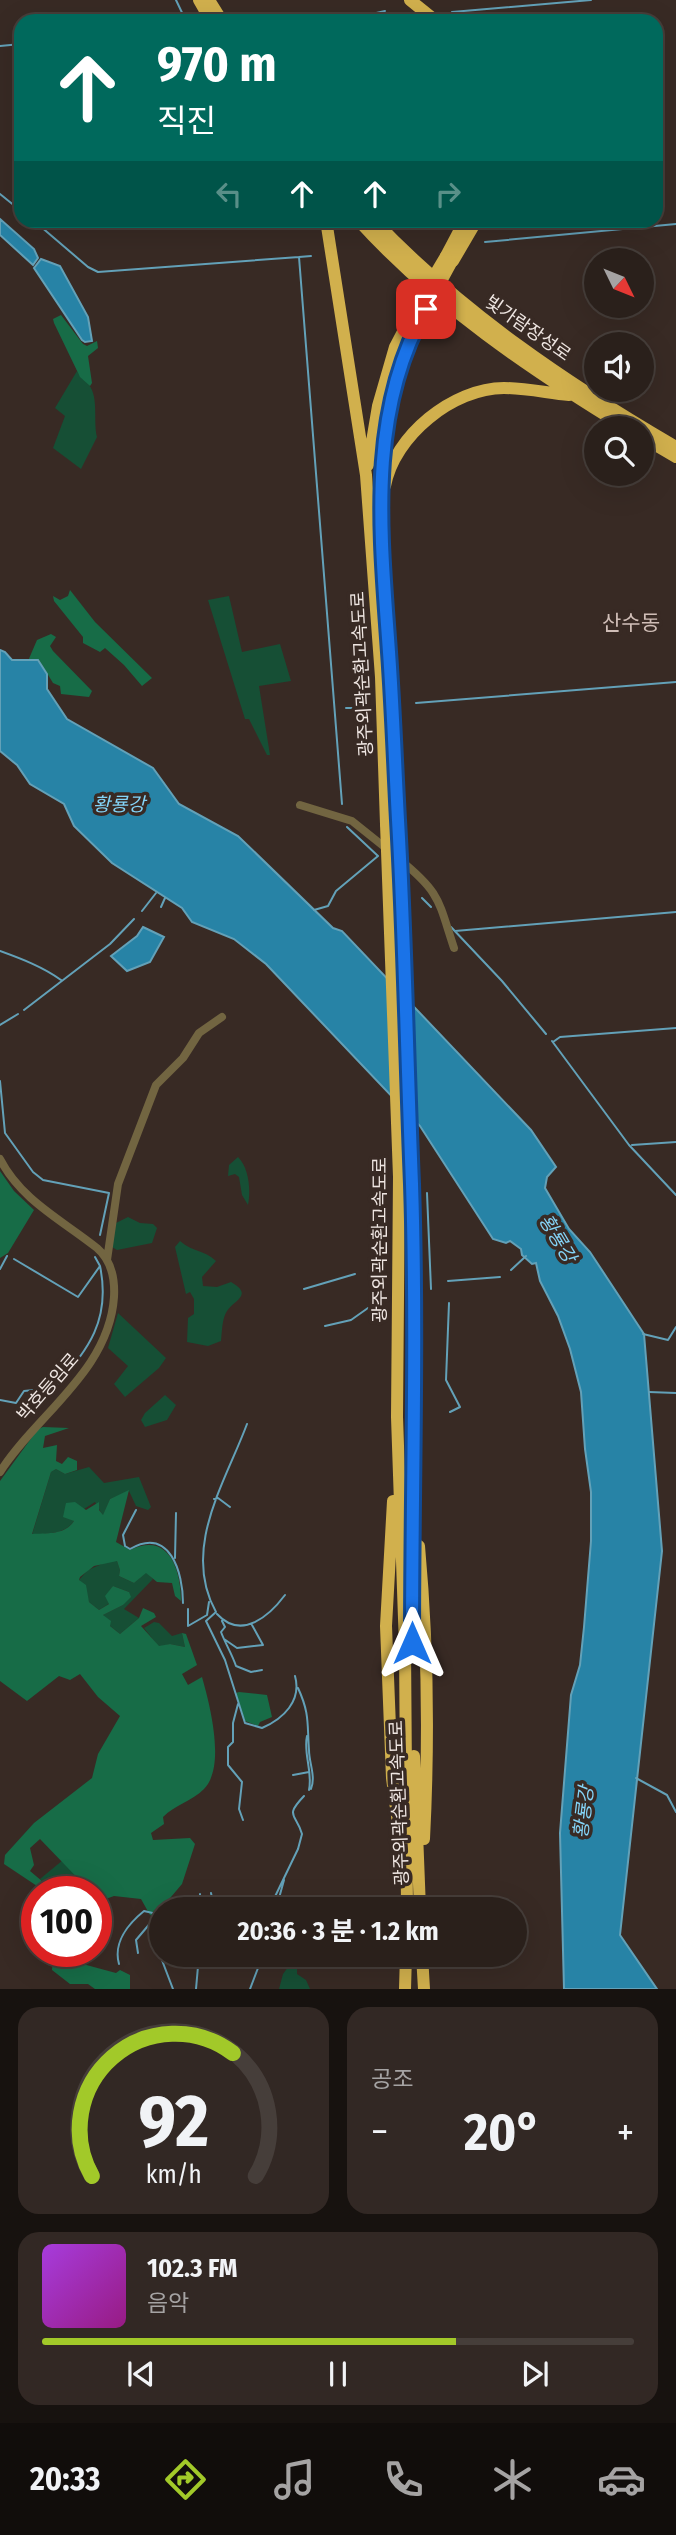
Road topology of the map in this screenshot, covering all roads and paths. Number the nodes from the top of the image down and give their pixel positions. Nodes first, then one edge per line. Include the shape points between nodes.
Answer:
1 (411, 0) edge
2 (428, 14) edge
3 (327, 228) edge
4 (366, 228) edge
5 (382, 228) edge
6 (462, 228) edge
7 (471, 228) edge
8 (450, 258) junction
9 (422, 306) junction
10 (572, 395) junction
11 (607, 416) edge
12 (654, 444) edge
13 (676, 447) edge
14 (676, 457) edge
15 (366, 475) junction
16 (381, 510) junction
17 (378, 570) junction
18 (386, 678) junction
19 (300, 805) dead end
20 (454, 948) dead end
21 (222, 1017) dead end
22 (0, 1158) edge
23 (107, 1260) junction
24 (0, 1472) edge
25 (407, 1897) edge
26 (421, 1897) edge
27 (406, 1967) edge
28 (423, 1967) edge
29 (405, 1989) edge
30 (424, 1989) edge

1 - 2 highway
3 - 15 highway
4 - 10 highway, 빛가람장성로 via 416,278
5 - 13 highway, 빛가람장성로 via 416,264 508,338
6 - 8 highway
7 - 8 highway
8 - 9 highway, bridge
9 - 15 highway via 396,346 378,406
9 - 16 highway via 396,378 385,432
10 - 11 highway, 빛가람장성로
10 - 16 highway via 502,388 458,400 433,415 403,445 387,474
12 - 14 highway
15 - 17 highway
16 - 17 highway
17 - 18 highway, 광주외곽순환고속도로
17 - 18 highway, 광주외곽순환고속도로 via 385,605
18 - 25 highway, 광주외곽순환고속도로, bridge via 386,824 399,1177 397,1416
18 - 26 highway, 광주외곽순환고속도로, bridge via 399,833 412,1190 412,1646
19 - 20 street via 352,821 431,886 442,905
21 - 23 street, 박호등임로 via 198,1033 176,1066 156,1085 118,1184
22 - 23 street via 23,1192
23 - 24 street, 박호등임로 via 115,1288 101,1347
27 - 29 highway
28 - 30 highway

